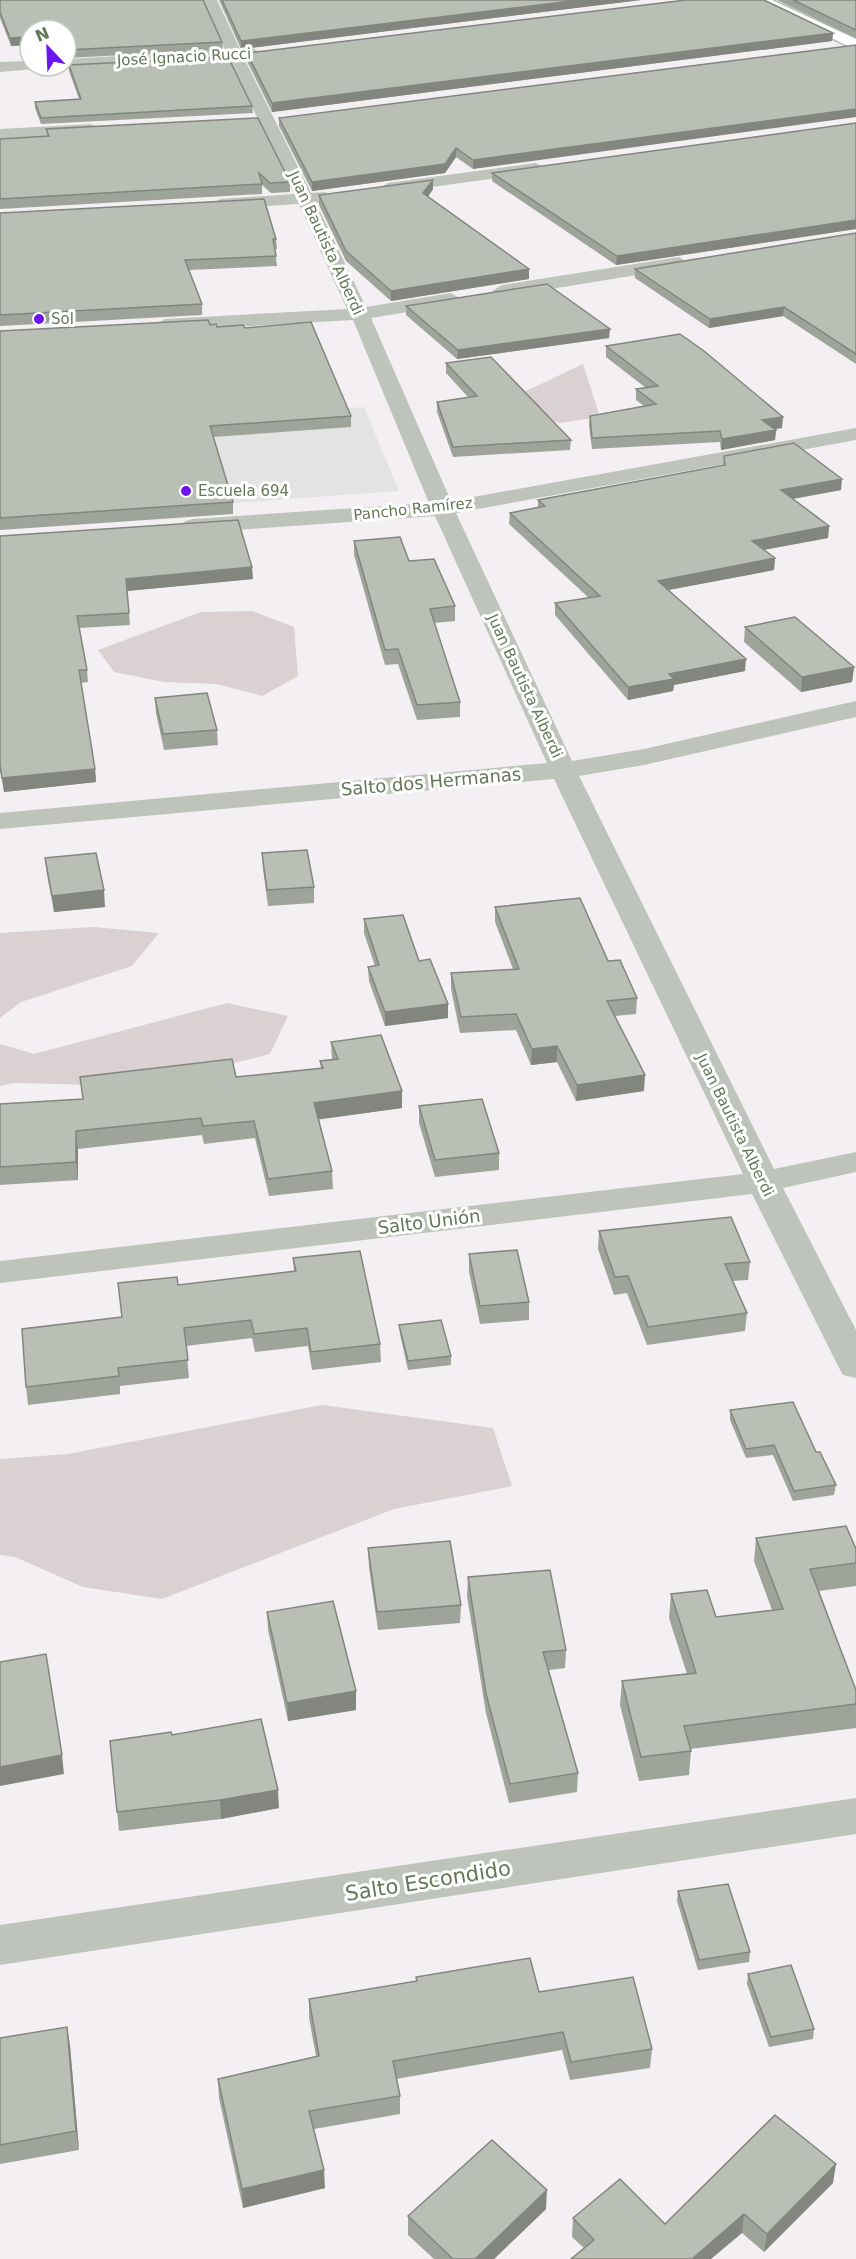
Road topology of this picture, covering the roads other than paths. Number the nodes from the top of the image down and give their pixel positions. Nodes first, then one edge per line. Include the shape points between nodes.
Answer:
1 (210, 0) edge
2 (760, 0) edge
3 (856, 45) edge
4 (821, 50) edge
5 (269, 51) edge
6 (234, 56) junction
7 (78, 63) edge
8 (18, 66) edge
9 (0, 67) edge
10 (105, 129) edge
11 (0, 134) edge
12 (552, 165) edge
13 (365, 191) edge
14 (342, 194) edge
15 (306, 199) junction
16 (200, 205) edge
17 (702, 260) edge
18 (360, 314) junction
19 (151, 326) edge
20 (856, 434) edge
21 (443, 509) junction
22 (168, 528) edge
23 (856, 709) edge
24 (564, 770) junction
25 (0, 821) edge
26 (856, 1162) edge
27 (763, 1182) junction
28 (0, 1272) edge
29 (856, 1366) edge
30 (856, 1816) edge
31 (0, 1945) edge

1 - 6 street, Juan Bautista Alberdi
2 - 3 main road
3 - 4 street
5 - 6 street, José Ignacio Rucci
6 - 7 street, José Ignacio Rucci
6 - 15 street, Juan Bautista Alberdi
8 - 9 street
10 - 11 street
12 - 13 street
14 - 15 street
15 - 16 street
15 - 18 street, Juan Bautista Alberdi
17 - 18 street
18 - 19 street
18 - 21 street, Juan Bautista Alberdi
20 - 21 street, Pancho Ramírez
21 - 22 street, Pancho Ramírez
21 - 24 street, Juan Bautista Alberdi
23 - 24 street, Salto dos Hermanas via 644,757
24 - 25 street, Salto dos Hermanas
24 - 27 street, Juan Bautista Alberdi
26 - 27 street, Salto Unión
27 - 28 street, Salto Unión
27 - 29 street, Juan Bautista Alberdi
30 - 31 street, Salto Escondido

